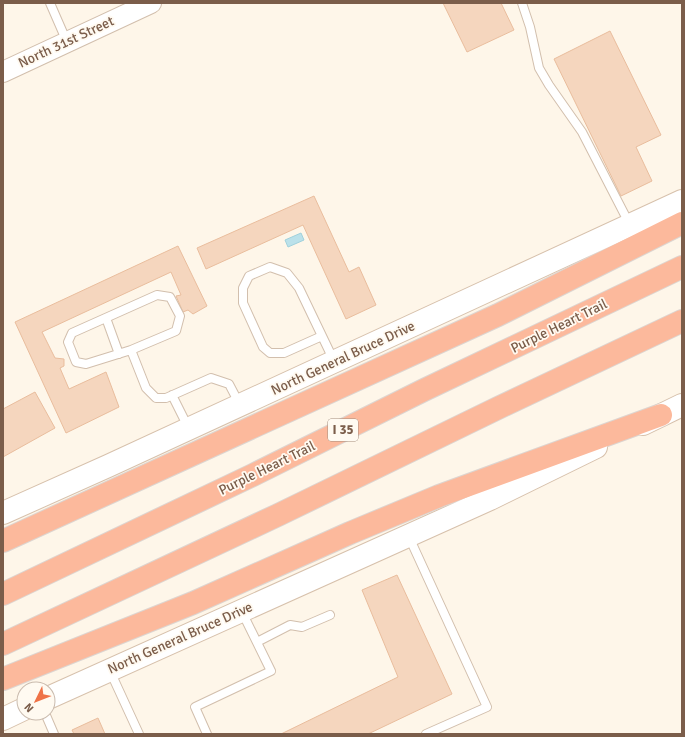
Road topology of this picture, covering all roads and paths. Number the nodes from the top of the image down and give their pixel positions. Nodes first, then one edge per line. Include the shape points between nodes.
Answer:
1 (50, 3) edge
2 (151, 3) edge
3 (522, 3) edge
4 (67, 42) junction
5 (3, 72) edge
6 (682, 202) edge
7 (682, 223) edge
8 (630, 226) junction
9 (682, 267) edge
10 (106, 318) junction
11 (682, 321) edge
12 (322, 336) junction
13 (131, 350) junction
14 (119, 354) junction
15 (334, 362) junction
16 (172, 395) junction
17 (682, 405) edge
18 (240, 406) junction
19 (661, 415) junction
20 (189, 429) junction
21 (3, 513) edge
22 (409, 536) junction
23 (3, 541) edge
24 (3, 594) edge
25 (241, 611) junction
26 (330, 615) dead end
27 (257, 642) junction
28 (3, 644) edge
29 (109, 670) junction
30 (3, 679) edge
31 (56, 694) edge
32 (16, 713) edge
33 (3, 719) edge
34 (48, 721) edge
35 (54, 734) edge
36 (139, 734) edge
37 (207, 734) edge
38 (426, 734) edge

1 - 4 lane
2 - 4 street, North 31st Street
3 - 8 lane via 539,68 582,132
4 - 5 street, North 31st Street
6 - 8 main road, North General Bruce Drive
7 - 23 highway via 498,315
8 - 15 main road, North General Bruce Drive
9 - 24 highway, Purple Heart Trail / I 35
10 - 13 lane via 157,295 170,296 180,316 176,331
10 - 14 lane
10 - 14 lane via 72,333 68,342 76,362 86,364
11 - 28 highway
12 - 12 lane via 299,288 287,272 270,267 249,276 243,288 243,303 263,347 270,353 284,353
12 - 15 lane
13 - 14 lane
13 - 16 lane via 146,388 156,398
15 - 18 main road, North General Bruce Drive
16 - 18 lane via 211,378 230,384
16 - 20 lane
17 - 19 main road, North General Bruce Drive
18 - 20 main road, North General Bruce Drive
19 - 22 main road, North General Bruce Drive
19 - 30 highway via 439,496 192,603
20 - 21 main road, North General Bruce Drive
22 - 25 main road, North General Bruce Drive
22 - 38 lane via 487,707
25 - 27 lane
25 - 29 main road, North General Bruce Drive
26 - 27 lane via 302,627 290,625
27 - 37 lane via 271,671 195,707
29 - 31 main road, North General Bruce Drive
29 - 36 lane
32 - 33 main road
34 - 35 lane

